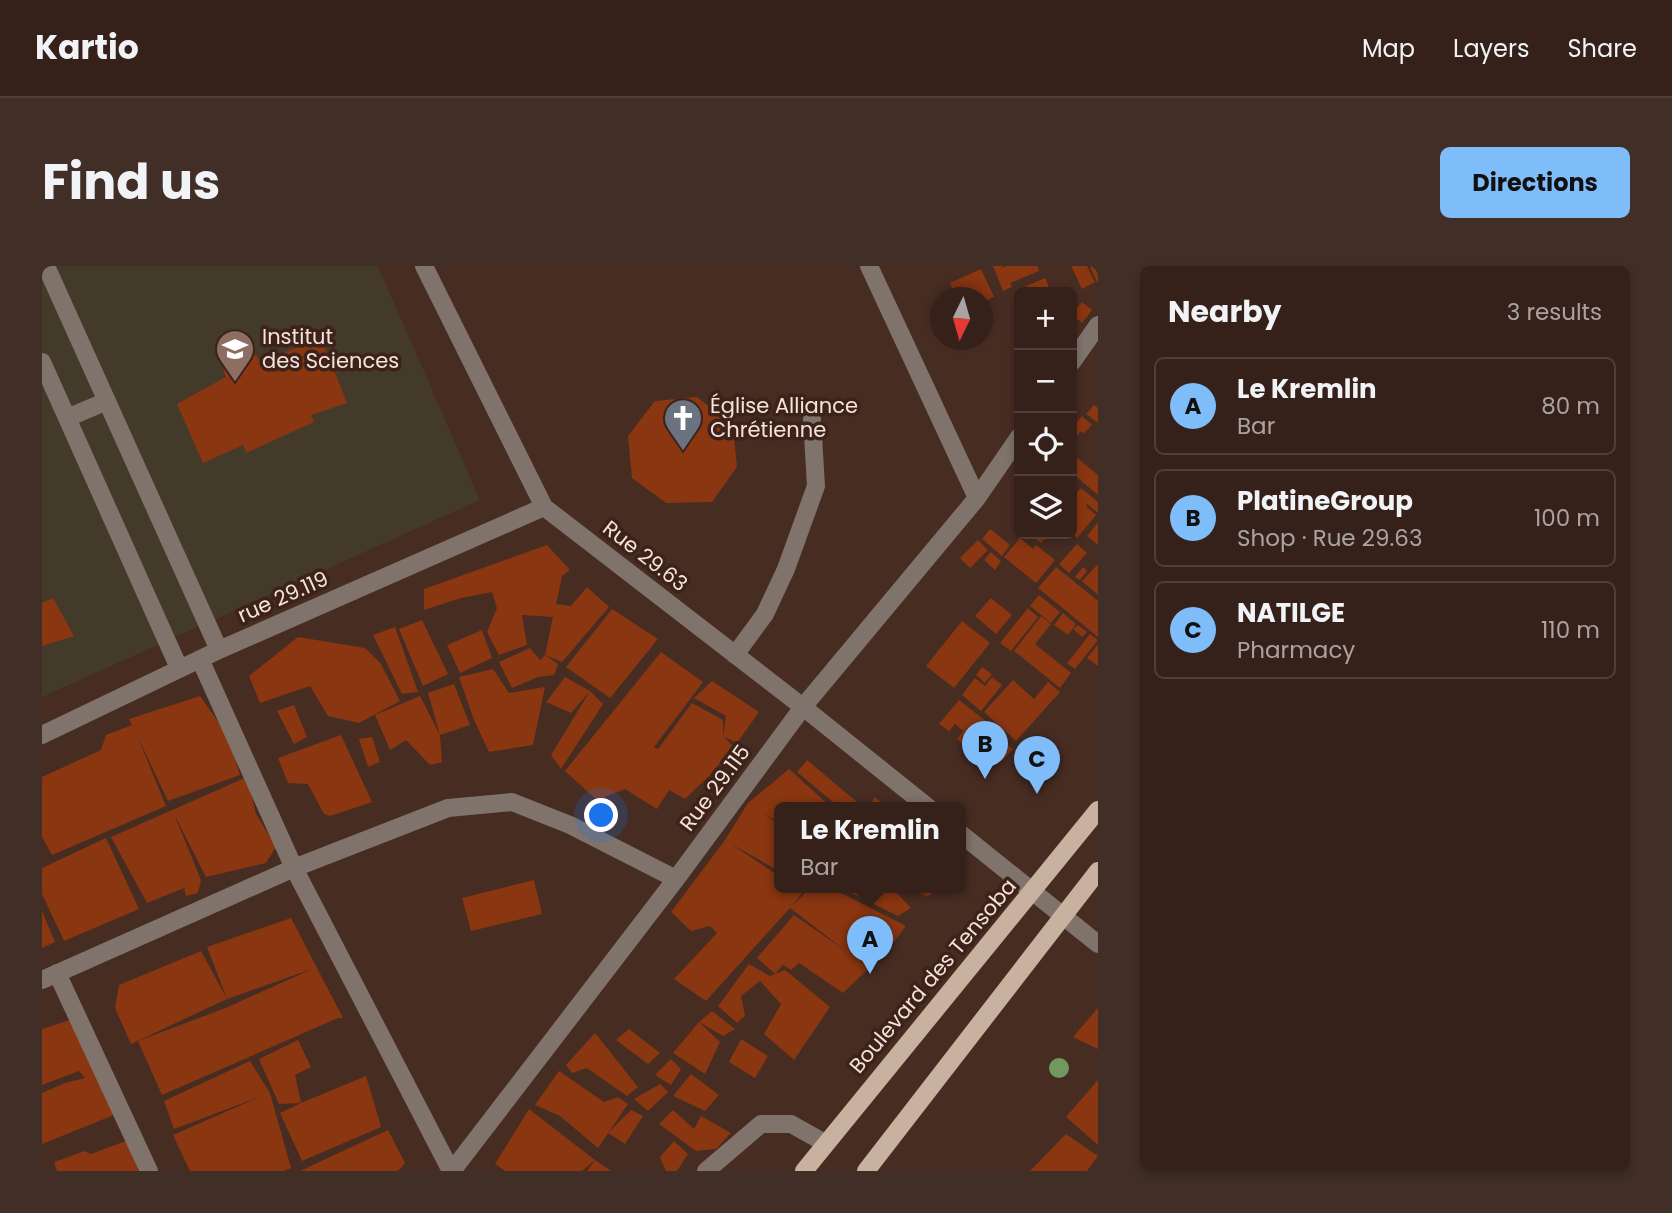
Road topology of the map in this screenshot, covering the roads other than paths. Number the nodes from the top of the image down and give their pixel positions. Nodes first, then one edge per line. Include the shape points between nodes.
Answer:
1 (46, 266) edge
2 (869, 266) edge
3 (428, 267) edge
4 (1098, 325) edge
5 (1077, 355) edge
6 (42, 362) edge
7 (107, 401) junction
8 (67, 418) junction
9 (812, 419) dead end
10 (1014, 445) edge
11 (977, 498) junction
12 (544, 507) junction
13 (219, 650) junction
14 (735, 655) junction
15 (200, 659) junction
16 (179, 668) junction
17 (803, 707) junction
18 (42, 735) edge
19 (922, 802) edge
20 (1098, 810) edge
21 (966, 838) edge
22 (294, 868) junction
23 (1098, 871) edge
24 (676, 878) junction
25 (1033, 891) junction
26 (1062, 916) junction
27 (1098, 944) edge
28 (50, 976) edge
29 (825, 1143) junction
30 (149, 1171) edge
31 (451, 1171) edge
32 (706, 1171) edge
33 (804, 1171) edge
34 (866, 1171) edge

1 - 7 street
2 - 11 street
3 - 12 street, Rue 29.63
4 - 5 street
6 - 8 street
7 - 8 street
7 - 13 street
8 - 16 street
9 - 14 street via 816,486 765,614
10 - 11 street, Rue 29.115
11 - 17 street, Rue 29.115
12 - 13 street, rue 29.119
12 - 14 street, Rue 29.63
13 - 15 street, rue 29.119
14 - 17 street, Rue 29.63
15 - 16 street, rue 29.119
15 - 22 street
16 - 18 street, rue 29.119
17 - 19 street, Rue 29.63
17 - 24 street, Rue 29.115
20 - 25 main road, Boulevard des Tensoba
21 - 25 street
22 - 24 street via 447,808 512,802 570,825
22 - 28 street
22 - 31 street
23 - 26 main road
24 - 31 street, Rue 29.115
25 - 26 street
25 - 29 main road, Boulevard des Tensoba
26 - 27 street
26 - 34 main road
28 - 30 street
29 - 32 street via 791,1124 761,1124
29 - 33 main road, Boulevard des Tensoba

